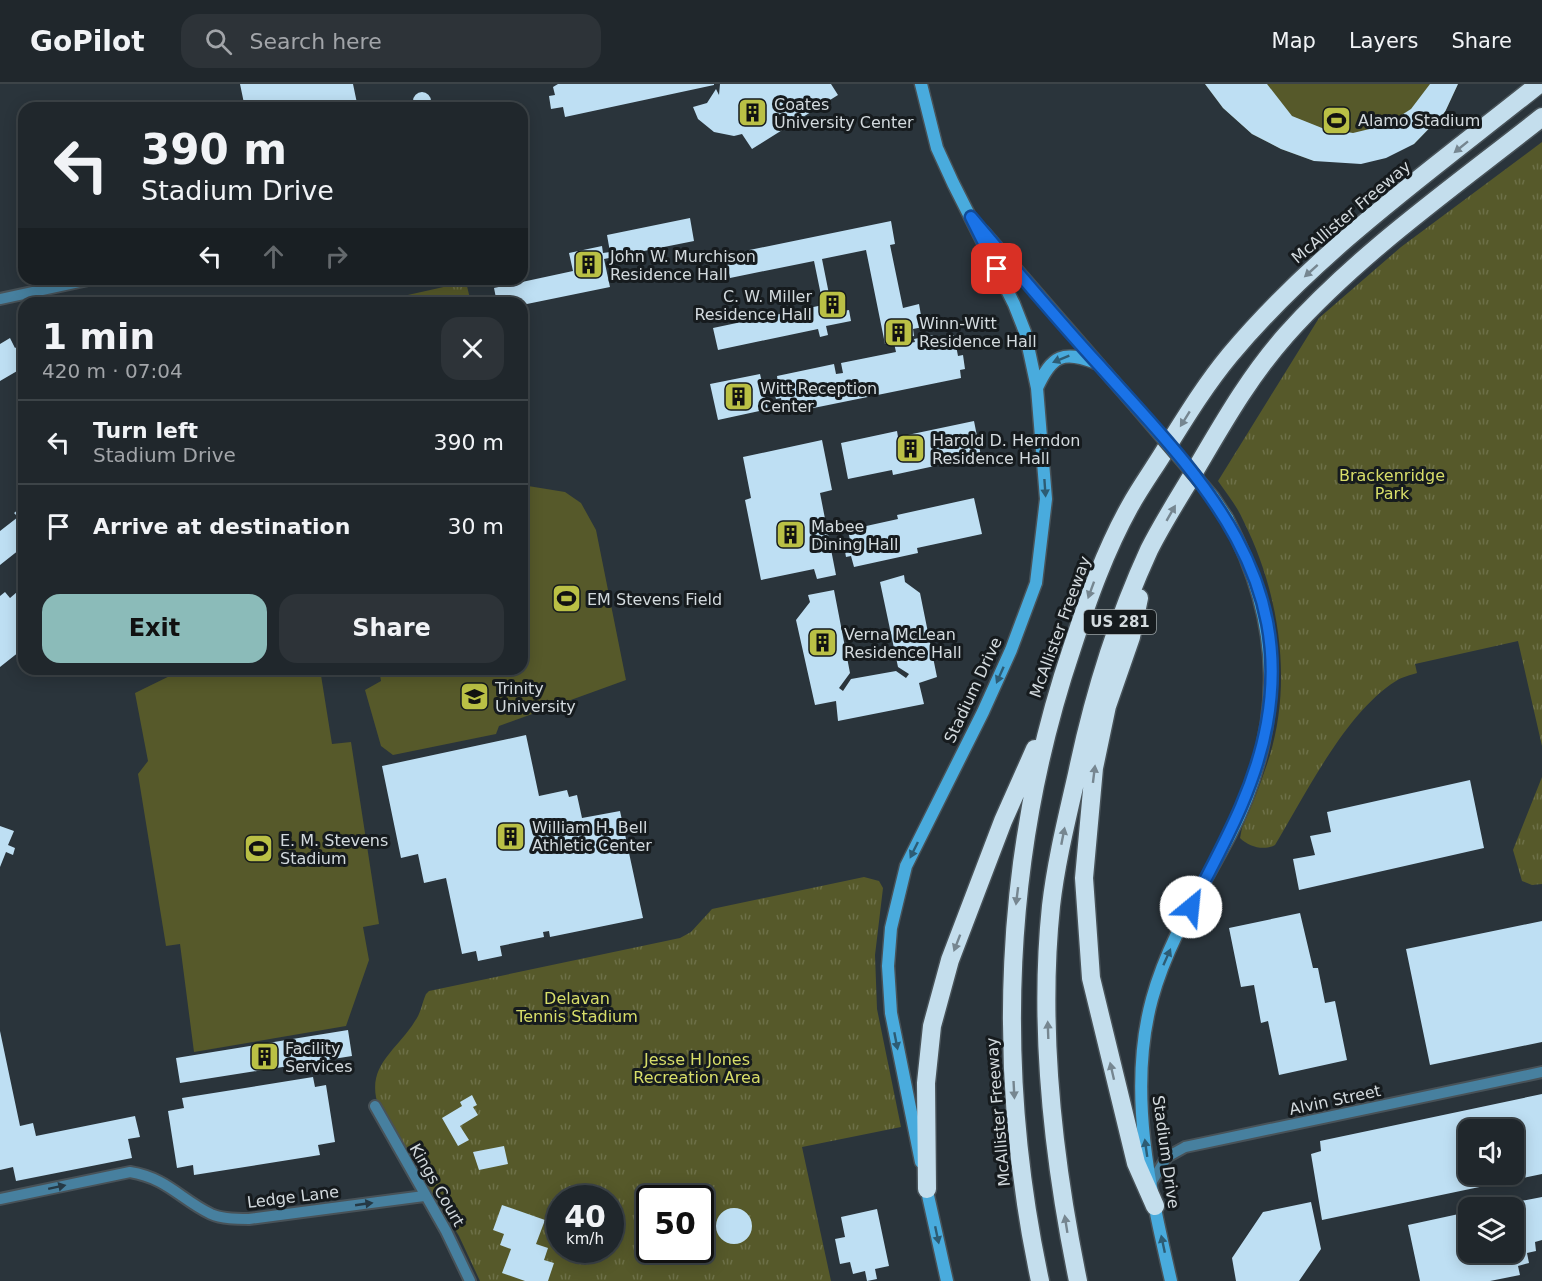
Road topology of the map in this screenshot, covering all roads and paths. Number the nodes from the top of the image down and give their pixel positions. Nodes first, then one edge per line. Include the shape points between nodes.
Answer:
1 (921, 84) edge
2 (1539, 84) edge
3 (1542, 117) edge
4 (971, 217) junction
5 (65, 285) edge
6 (0, 299) edge
7 (1097, 363) junction
8 (1037, 387) junction
9 (1150, 549) junction
10 (1050, 714) junction
11 (1542, 1072) edge
12 (375, 1106) dead end
13 (1151, 1183) junction
14 (927, 1189) junction
15 (424, 1196) junction
16 (0, 1199) edge
17 (1155, 1206) junction
18 (1167, 1275) edge
19 (470, 1281) edge
20 (947, 1281) edge
21 (1040, 1281) edge
22 (1078, 1281) edge
23 (1171, 1281) edge

1 - 4 main road, Stadium Drive via 938,148
2 -> 10 highway, McAllister Freeway / US 281 via 1352,234 1299,282 1229,357 1198,398 1129,507 1092,586
9 -> 3 highway, US 281 via 1243,387 1285,336 1320,299 1377,250
4 - 7 main road, Stadium Drive
4 - 8 main road, Stadium Drive via 1025,332
5 - 6 street
7 -> 8 main road via 1075,355 1062,356 1053,361
13 -> 7 main road, Stadium Drive, bridge via 1140,1082 1152,999 1174,939 1248,793 1268,721 1270,651 1263,609 1246,553 1227,518
8 -> 14 main road, Stadium Drive via 1046,499 1036,583 983,712 906,866 891,928 891,1013
17 -> 9 highway via 1136,1163 1091,978 1084,878 1094,768 1107,706 1131,637
22 -> 9 highway, US 281 via 1058,1171 1052,1109 1047,1023 1051,906 1091,707
10 -> 14 highway via 1003,821 950,960 932,1026 926,1083
10 -> 21 highway, McAllister Freeway / US 281 via 1025,830 1015,915 1010,1018 1021,1172
11 - 13 street, Alvin Street via 1185,1147 1167,1157
12 - 15 street, Kings Court
13 - 17 main road, Stadium Drive
14 -> 20 main road, Stadium Drive
16 -> 15 street, Ledge Lane via 130,1172 151,1175 212,1215 231,1219
15 - 19 street, Kings Court
18 -> 17 main road, Stadium Drive
18 - 23 main road, Stadium Drive

